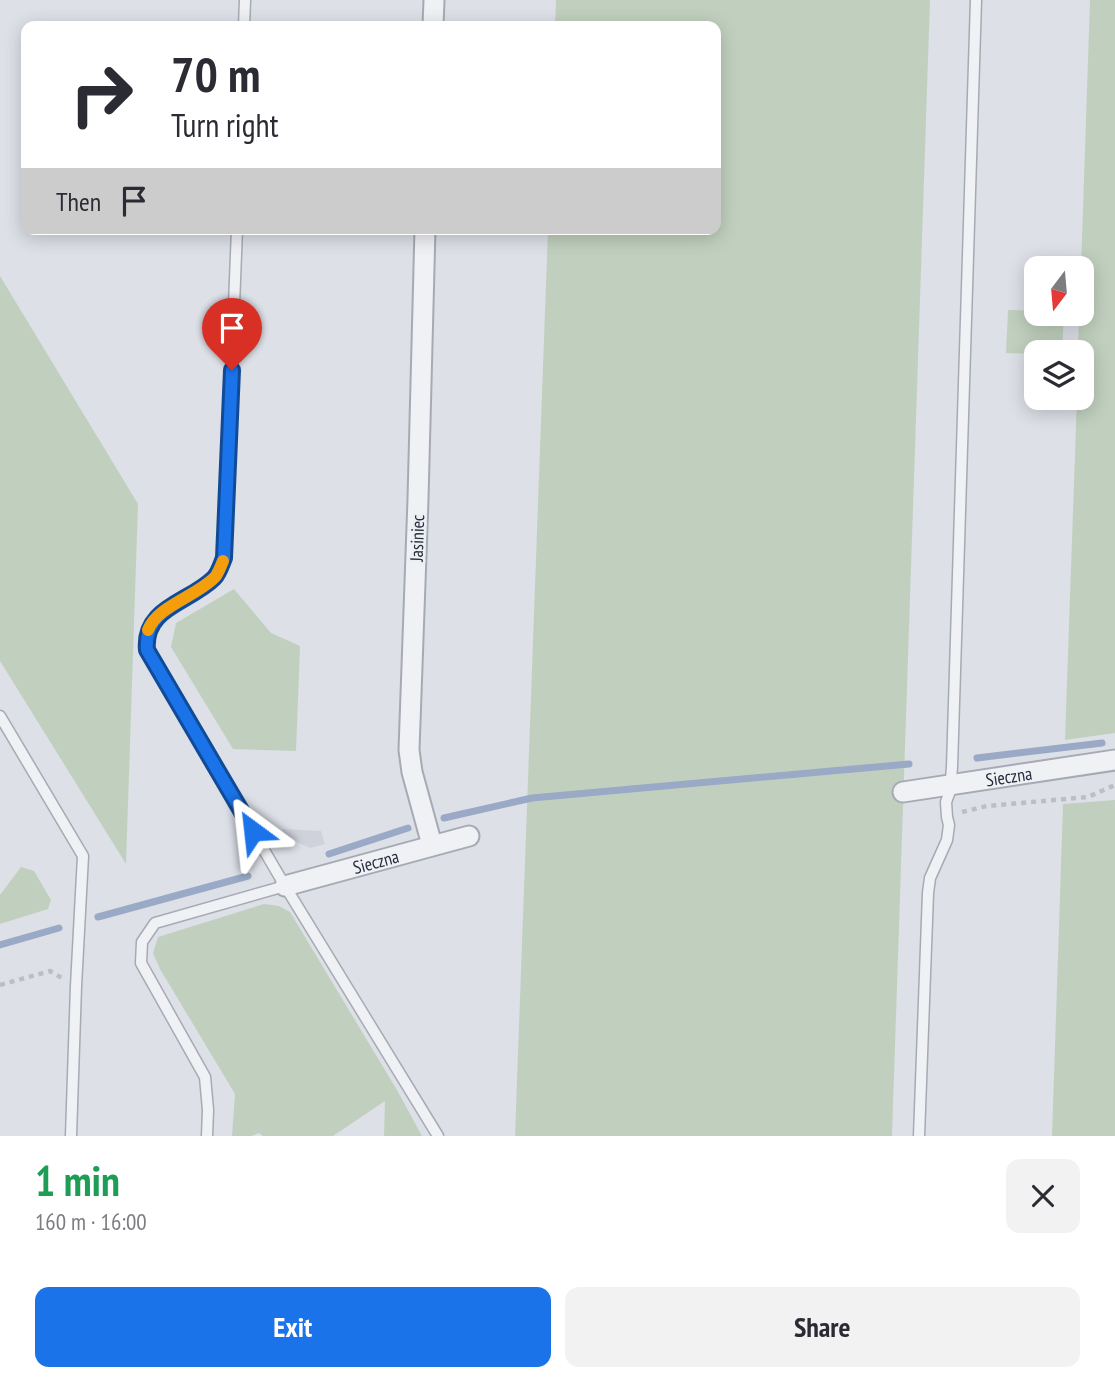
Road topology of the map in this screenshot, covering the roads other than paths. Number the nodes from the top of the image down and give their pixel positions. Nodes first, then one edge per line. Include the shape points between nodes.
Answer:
1 (245, 0) edge
2 (434, 0) edge
3 (976, 0) edge
4 (244, 21) edge
5 (432, 21) edge
6 (237, 235) edge
7 (425, 235) edge
8 (0, 716) edge
9 (1115, 760) edge
10 (951, 785) junction
11 (903, 792) dead end
12 (468, 836) dead end
13 (432, 845) junction
14 (285, 886) junction
15 (71, 1136) edge
16 (207, 1136) edge
17 (438, 1136) edge
18 (919, 1136) edge

1 - 4 lane
2 - 5 street
3 - 10 lane
6 - 14 lane via 224,558 215,577 157,616 146,637 147,650
7 - 13 street, Jasiniec via 409,750
8 - 15 lane via 83,856
9 - 10 street, Sieczna
10 - 11 street, Sieczna
10 - 18 lane via 946,802 947,840 928,893
12 - 13 street, Sieczna
13 - 14 street, Sieczna
14 - 16 lane via 155,923 142,942 141,963 205,1077
14 - 17 lane

